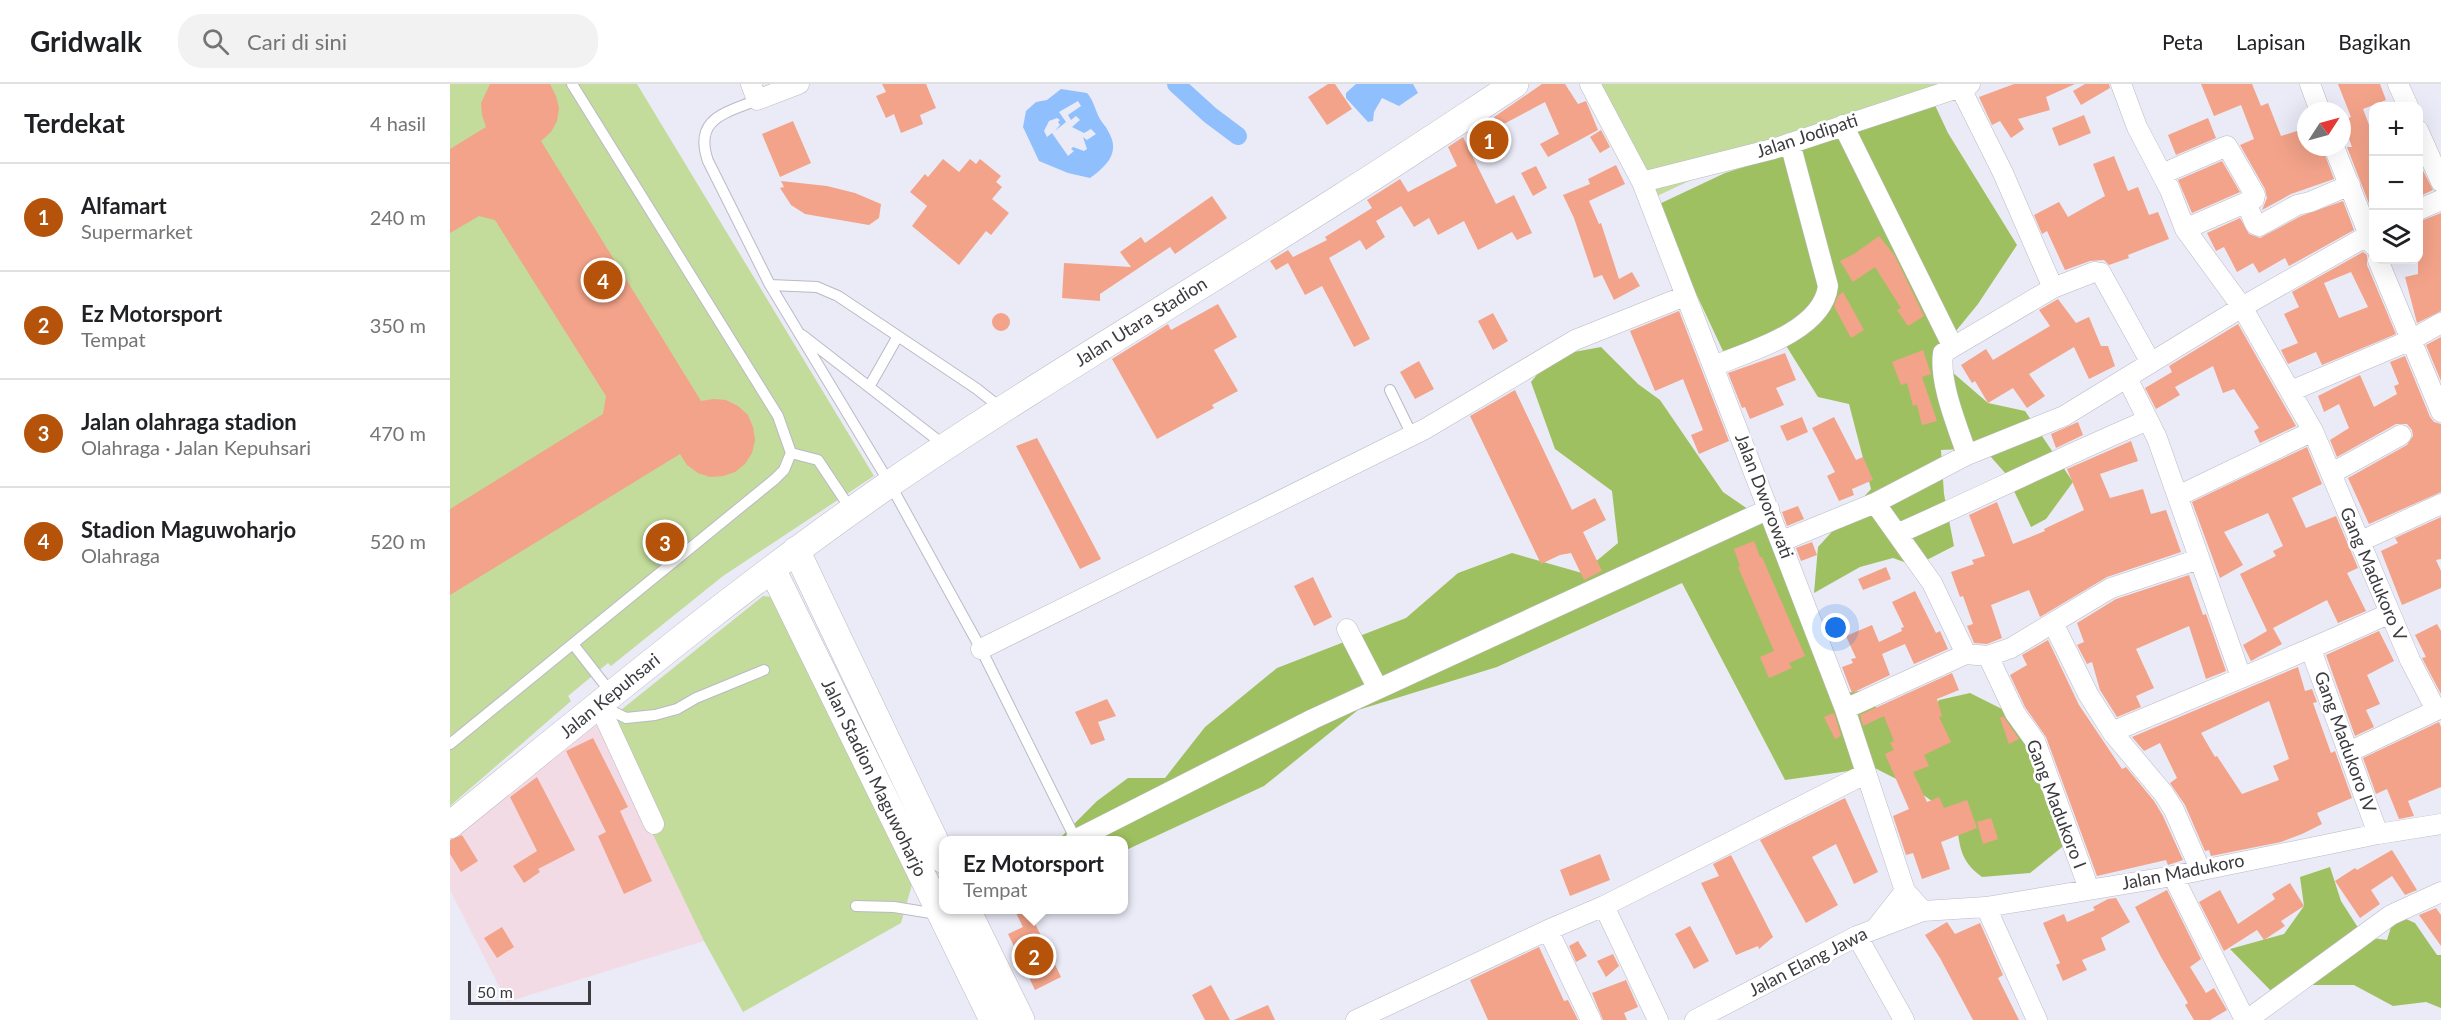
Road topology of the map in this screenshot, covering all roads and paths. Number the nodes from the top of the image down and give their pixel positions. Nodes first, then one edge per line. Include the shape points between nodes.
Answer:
1 (572, 84) edge
2 (799, 84) edge
3 (1515, 84) edge
4 (1590, 84) edge
5 (2121, 84) edge
6 (2310, 84) edge
7 (2398, 84) edge
8 (1954, 87) edge
9 (754, 92) edge
10 (2317, 102) edge
11 (2406, 102) edge
12 (1842, 125) junction
13 (2423, 141) edge
14 (1790, 143) junction
15 (2338, 156) edge
16 (2162, 174) junction
17 (1642, 182) junction
18 (2441, 182) edge
19 (2350, 185) junction
20 (2441, 200) edge
21 (2246, 202) junction
22 (2423, 208) edge
23 (2185, 229) junction
24 (2369, 231) edge
25 (2369, 240) edge
26 (2380, 264) edge
27 (770, 285) junction
28 (2053, 288) junction
29 (1685, 296) junction
30 (2242, 307) junction
31 (2441, 323) edge
32 (797, 331) junction
33 (898, 336) junction
34 (2410, 340) junction
35 (1952, 345) junction
36 (2151, 363) junction
37 (1713, 366) junction
38 (2127, 378) junction
39 (869, 387) junction
40 (1390, 390) dead end
41 (2291, 391) junction
42 (1003, 410) junction
43 (2441, 412) edge
44 (2148, 420) junction
45 (2313, 430) junction
46 (1412, 435) junction
47 (2401, 435) dead end
48 (946, 447) junction
49 (791, 453) junction
50 (1967, 455) junction
51 (2331, 473) junction
52 (890, 484) junction
53 (2178, 496) junction
54 (1875, 503) junction
55 (2441, 504) edge
56 (1769, 509) junction
57 (852, 511) junction
58 (1897, 534) junction
59 (1782, 541) junction
60 (2359, 542) junction
61 (796, 550) junction
62 (2199, 559) junction
63 (771, 569) junction
64 (2390, 613) junction
65 (2053, 623) junction
66 (1347, 629) dead end
67 (573, 645) junction
68 (981, 649) junction
69 (2311, 650) junction
70 (1966, 654) junction
71 (1988, 656) junction
72 (765, 670) dead end
73 (2241, 676) junction
74 (1378, 689) junction
75 (606, 700) junction
76 (1845, 709) junction
77 (2439, 709) edge
78 (2112, 732) junction
79 (450, 744) edge
80 (2349, 752) junction
81 (1865, 774) junction
82 (654, 824) dead end
83 (2441, 824) edge
84 (450, 825) edge
85 (929, 828) junction
86 (2378, 834) junction
87 (1074, 836) edge
88 (1084, 836) edge
89 (905, 841) junction
90 (939, 849) edge
91 (2200, 869) junction
92 (2173, 876) junction
93 (2089, 889) junction
94 (1905, 891) junction
95 (2441, 892) edge
96 (856, 906) dead end
97 (1604, 906) junction
98 (1986, 907) junction
99 (1923, 911) junction
100 (939, 912) edge
101 (939, 914) edge
102 (940, 914) edge
103 (969, 914) edge
104 (1876, 928) junction
105 (1548, 930) junction
106 (1857, 936) junction
107 (993, 1020) edge
108 (1021, 1020) edge
109 (1356, 1020) edge
110 (1591, 1020) edge
111 (1658, 1020) edge
112 (1695, 1020) edge
113 (1904, 1020) edge
114 (2037, 1020) edge
115 (2246, 1020) edge

1 - 49 lane via 778,416
2 - 9 street
3 - 42 street, Jalan Utara Stadion
4 - 17 street, Jalan Dworowati
5 - 16 street, Gang Madukoro V via 2137,127
6 - 10 street
7 - 11 street
8 - 12 street, Jalan Jodipati
8 - 28 street via 2003,173
9 - 27 lane via 714,117 707,129 705,152
12 - 14 street, Jalan Jodipati
12 - 35 street
13 - 18 street
14 - 17 street, Jalan Jodipati
14 - 37 street via 1828,286 1827,295 1798,329
15 - 19 street
16 - 21 street via 2227,146 2255,195
16 - 23 street, Gang Madukoro V
17 - 29 street, Jalan Dworowati
19 - 21 street via 2297,205 2259,226
19 - 24 street
20 - 22 street
21 - 23 street
23 - 30 street, Gang Madukoro V
25 - 30 street
26 - 34 street
27 - 32 lane
27 - 33 lane via 817,287 838,296
28 - 35 street
28 - 36 street via 2094,272 2101,273
29 - 37 street, Jalan Dworowati
29 - 46 street via 1575,340
30 - 36 street
30 - 41 street, Gang Madukoro V
31 - 34 street
32 - 39 lane
32 - 52 lane
33 - 39 lane
33 - 42 lane
34 - 41 street
34 - 43 street
35 - 50 street via 1943,353 1941,362
36 - 38 street
37 - 56 street, Jalan Dworowati
38 - 44 street
38 - 50 street via 2064,416
39 - 48 lane
40 - 46 lane
41 - 45 street, Gang Madukoro V
42 - 48 street, Jalan Utara Stadion
44 - 53 street
44 - 58 street
45 - 51 street, Gang Madukoro V
45 - 53 street
46 - 68 street
47 - 51 street
48 - 52 street, Jalan Utara Stadion
49 - 57 lane via 818,460
49 - 67 lane via 784,470 775,478
50 - 54 street
51 - 60 street, Gang Madukoro V
52 - 57 street, Jalan Utara Stadion
52 - 68 lane
53 - 62 street
54 - 58 street
54 - 59 street
55 - 60 street
56 - 59 street, Jalan Dworowati
56 - 74 street
57 - 61 street, Jalan Utara Stadion
58 - 70 street via 1932,583
59 - 76 street, Jalan Dworowati
60 - 64 street, Gang Madukoro V
61 - 63 street, Jalan Utara Stadion
61 - 85 street, Jalan Stadion Maguwoharjo
62 - 65 street via 2111,588
62 - 73 street
63 - 75 street, Jalan Kepuhsari
63 - 89 street, Jalan Stadion Maguwoharjo
64 - 69 street
64 - 77 street, Gang Madukoro V via 2410,660
65 - 71 street via 2011,648
65 - 78 street via 2088,694
66 - 74 street
67 - 75 lane
67 - 79 lane
68 - 87 lane
69 - 73 street
69 - 80 street, Gang Madukoro IV
70 - 71 street
70 - 76 street
71 - 93 street, Gang Madukoro I via 2015,713 2033,737
72 - 75 lane via 655,715 626,718
73 - 78 street
74 - 88 street
75 - 82 street
75 - 84 street, Jalan Kepuhsari
76 - 81 street, Jalan Dworowati
77 - 80 street
78 - 91 street via 2164,794
80 - 86 street, Gang Madukoro IV
81 - 94 street, Jalan Dworowati
81 - 97 street
83 - 86 street, Jalan Madukoro
85 - 89 street
85 - 90 street, Jalan Stadion Maguwoharjo
86 - 91 street, Jalan Madukoro
89 - 100 street, Jalan Stadion Maguwoharjo
91 - 92 street, Jalan Madukoro
92 - 93 street, Jalan Madukoro
92 - 115 street
93 - 98 street, Jalan Madukoro
94 - 99 street, Jalan Dworowati
94 - 104 street
95 - 115 street via 2391,915
96 - 101 lane
97 - 105 street
97 - 111 street
98 - 99 street, Jalan Madukoro
98 - 114 street
99 - 104 street, Jalan Elang Jawa
102 - 107 street, Jalan Stadion Maguwoharjo
103 - 108 street
104 - 106 street, Jalan Elang Jawa
105 - 109 street
105 - 110 street
106 - 112 street, Jalan Elang Jawa
106 - 113 street

